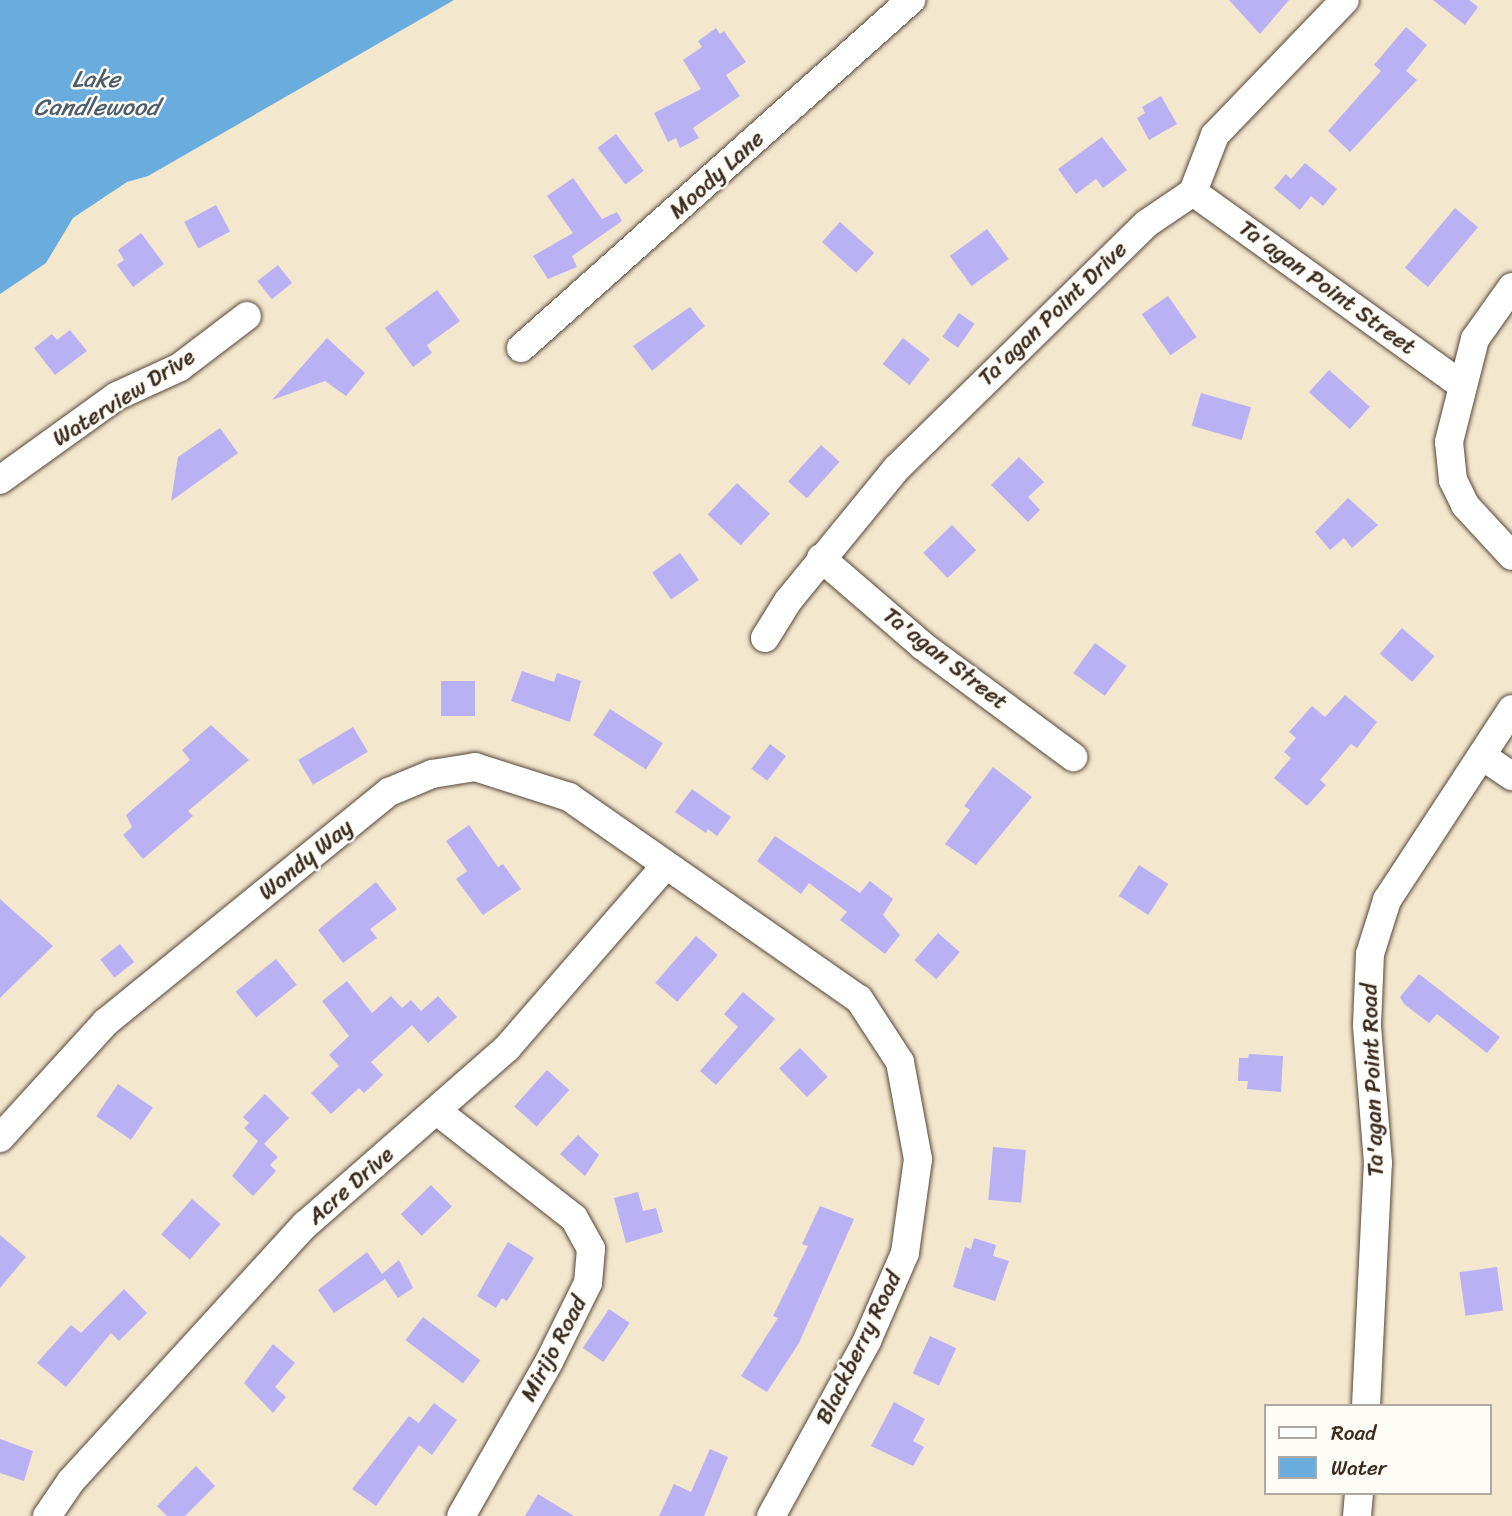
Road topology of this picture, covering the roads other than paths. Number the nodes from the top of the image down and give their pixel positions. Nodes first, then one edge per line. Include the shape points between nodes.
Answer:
1 (911, 0) edge
2 (1345, 0) edge
3 (1193, 192) junction
4 (1512, 287) edge
5 (247, 317) dead end
6 (521, 348) dead end
7 (1461, 384) junction
8 (0, 480) edge
9 (1512, 556) edge
10 (821, 558) junction
11 (765, 638) dead end
12 (1512, 709) edge
13 (1482, 756) junction
14 (1073, 757) dead end
15 (1512, 776) edge
16 (665, 866) junction
17 (437, 1111) junction
18 (0, 1138) edge
19 (1366, 1404) edge
20 (1359, 1495) edge
21 (47, 1516) edge
22 (461, 1516) edge
23 (771, 1516) edge
24 (1357, 1516) edge

1 - 6 street, Moody Lane
2 - 3 street via 1215,135
3 - 7 street, Ta'agan Point Street
3 - 10 street, Ta'agan Point Drive via 1146,223 1048,317 897,468
4 - 7 street via 1475,340
5 - 8 street, Waterview Drive via 180,367 117,396
7 - 9 street via 1449,442 1453,480 1465,505
10 - 11 street, Ta'agan Point Drive
10 - 14 street, Ta'agan Street via 923,646
12 - 13 street, Ta'agan Point Road
13 - 15 street
13 - 19 street, Ta'agan Point Road via 1387,900 1370,954 1367,1025 1378,1163
16 - 17 street, Acre Drive via 507,1048
16 - 18 street, Wondy Way via 569,797 475,767 432,774 400,787 106,1022
16 - 23 street, Blackberry Road via 859,999 900,1062 918,1159 905,1253 867,1341
17 - 21 street, Acre Drive via 305,1225 71,1481
17 - 22 street, Mirijo Road via 574,1218 591,1248 583,1294 550,1362
20 - 24 street

